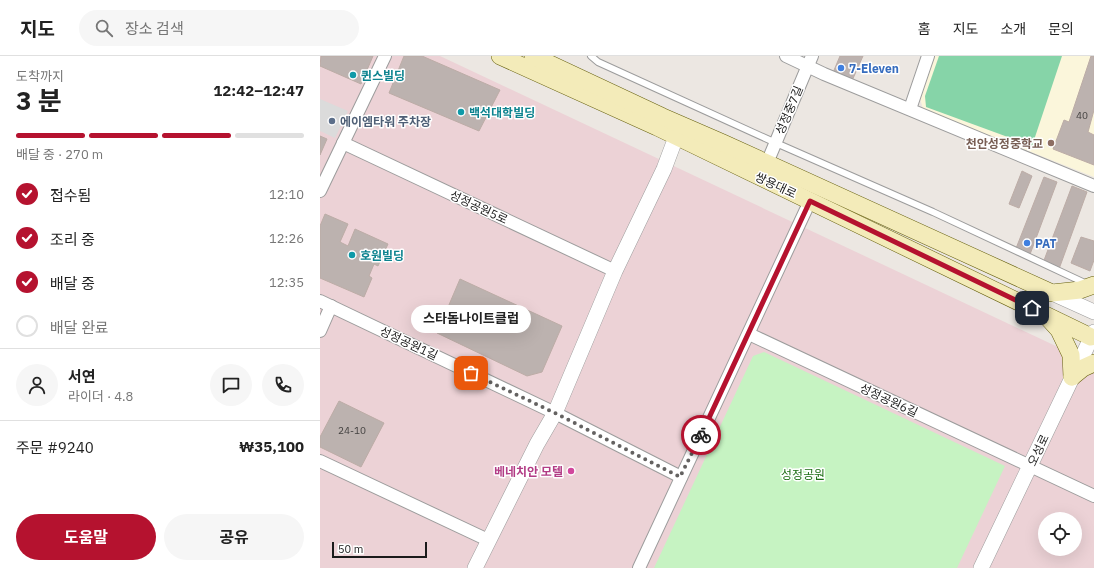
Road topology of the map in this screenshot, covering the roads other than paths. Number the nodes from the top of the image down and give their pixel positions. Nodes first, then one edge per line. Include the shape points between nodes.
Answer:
1 (385, 56) edge
2 (500, 56) edge
3 (533, 56) edge
4 (591, 56) edge
5 (786, 56) edge
6 (928, 56) edge
7 (810, 61) edge
8 (910, 109) junction
9 (676, 137) junction
10 (343, 143) junction
11 (776, 143) junction
12 (767, 163) junction
13 (1094, 186) edge
14 (320, 191) edge
15 (810, 201) junction
16 (615, 271) junction
17 (1092, 285) edge
18 (1052, 293) junction
19 (320, 301) edge
20 (331, 306) junction
21 (1094, 312) edge
22 (1045, 314) junction
23 (320, 331) edge
24 (749, 334) junction
25 (1093, 335) edge
26 (1094, 363) edge
27 (1072, 377) junction
28 (555, 413) junction
29 (320, 461) edge
30 (1030, 467) junction
31 (680, 477) junction
32 (1094, 496) edge
33 (488, 540) junction
34 (475, 568) edge
35 (638, 568) edge
36 (981, 568) edge

1 - 10 street
2 - 9 main road, 쌍용대로
3 - 12 main road, 쌍용대로
4 - 11 lane via 598,62
5 - 7 street
6 - 8 street
7 - 8 street via 824,74
7 - 11 street, 성정중7길
8 - 13 street
9 - 15 main road, 쌍용대로
9 - 16 street via 664,169
10 - 14 street
10 - 16 street, 성정공원5로
11 - 12 street, 성정중7길
11 - 17 lane
12 - 18 main road, 쌍용대로
15 - 22 main road, 쌍용대로
15 - 24 street
16 - 28 street
17 - 18 main road via 1080,290
18 - 21 street, 쌍용대로
19 - 20 street, 성정공원1길
20 - 23 street
20 - 28 street, 성정공원1길
22 - 25 main road, 쌍용대로
22 - 27 main road via 1066,343 1071,355
24 - 30 street, 성정공원6길
24 - 31 street
25 - 27 street, 오성로
26 - 27 main road
27 - 30 street, 오성로
28 - 31 street, 성정공원1길
28 - 33 street
29 - 33 street
30 - 32 street, 성정공원6길
30 - 36 street, 오성로
31 - 35 street
33 - 34 street

